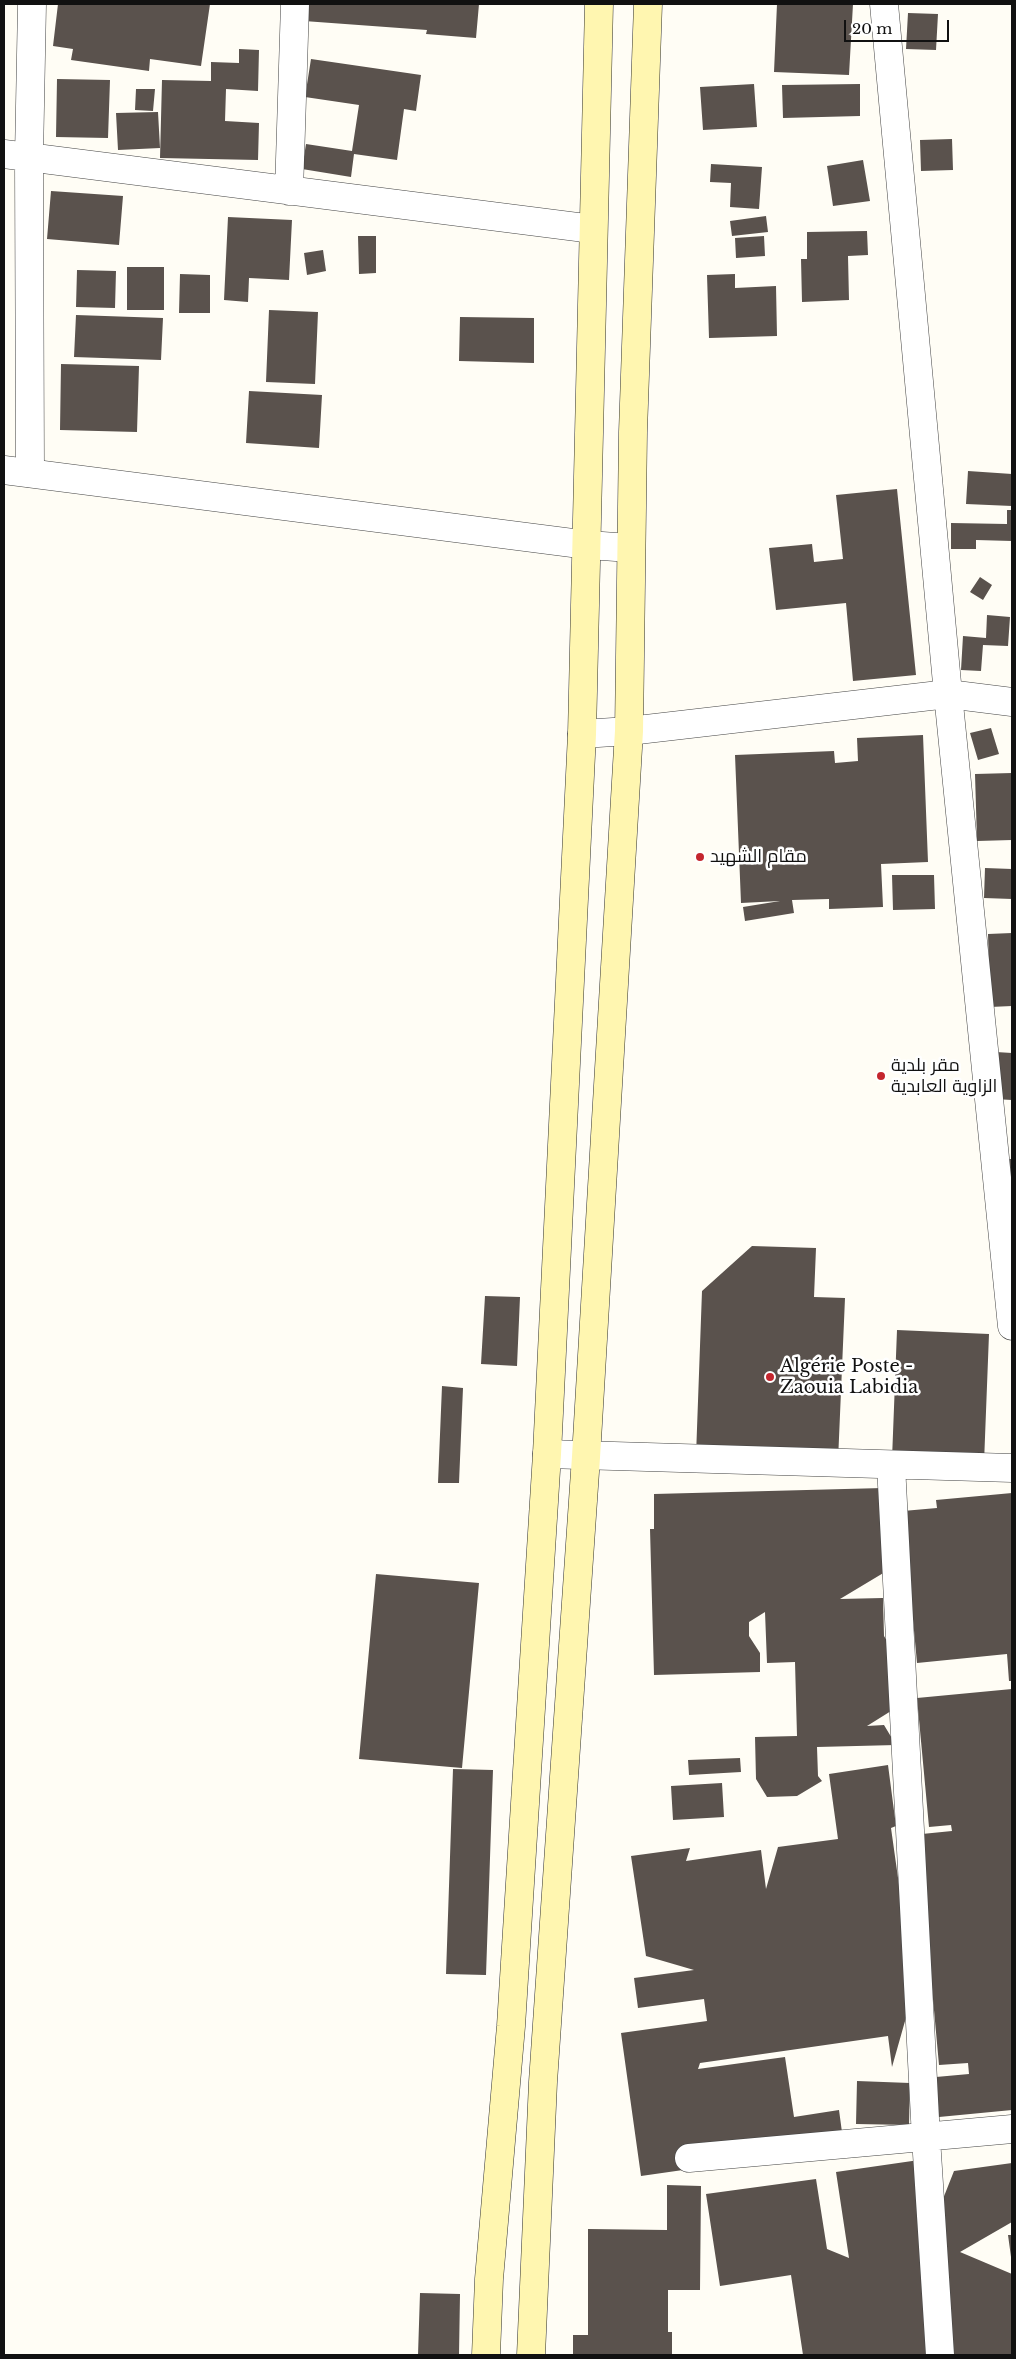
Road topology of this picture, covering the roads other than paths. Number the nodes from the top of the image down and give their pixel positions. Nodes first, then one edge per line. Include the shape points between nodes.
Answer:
1 (32, 4) edge
2 (295, 4) edge
3 (599, 4) edge
4 (648, 4) edge
5 (884, 4) edge
6 (16, 155) edge
7 (289, 191) junction
8 (593, 229) junction
9 (17, 472) edge
10 (588, 545) junction
11 (630, 548) junction
12 (948, 694) junction
13 (1012, 702) edge
14 (629, 731) junction
15 (582, 734) junction
16 (1012, 1326) edge
17 (547, 1454) junction
18 (586, 1457) junction
19 (891, 1465) junction
20 (1012, 1468) edge
21 (1012, 2129) edge
22 (926, 2138) junction
23 (689, 2158) dead end
24 (486, 2355) edge
25 (531, 2355) edge
26 (940, 2355) edge

1 - 6 street
2 - 7 street
3 - 8 main road
4 - 11 main road
5 - 12 street
6 - 7 street
6 - 9 street
7 - 8 street
8 - 10 main road
9 - 10 street
10 - 11 street
10 - 15 main road
11 - 14 main road
12 - 13 street
12 - 14 street
12 - 16 street
14 - 15 street
14 - 18 main road
15 - 17 main road
17 - 18 street
17 - 24 main road
18 - 19 street
18 - 25 main road via 543,2082
19 - 20 street
19 - 22 street
21 - 22 street
22 - 23 street
22 - 26 street

